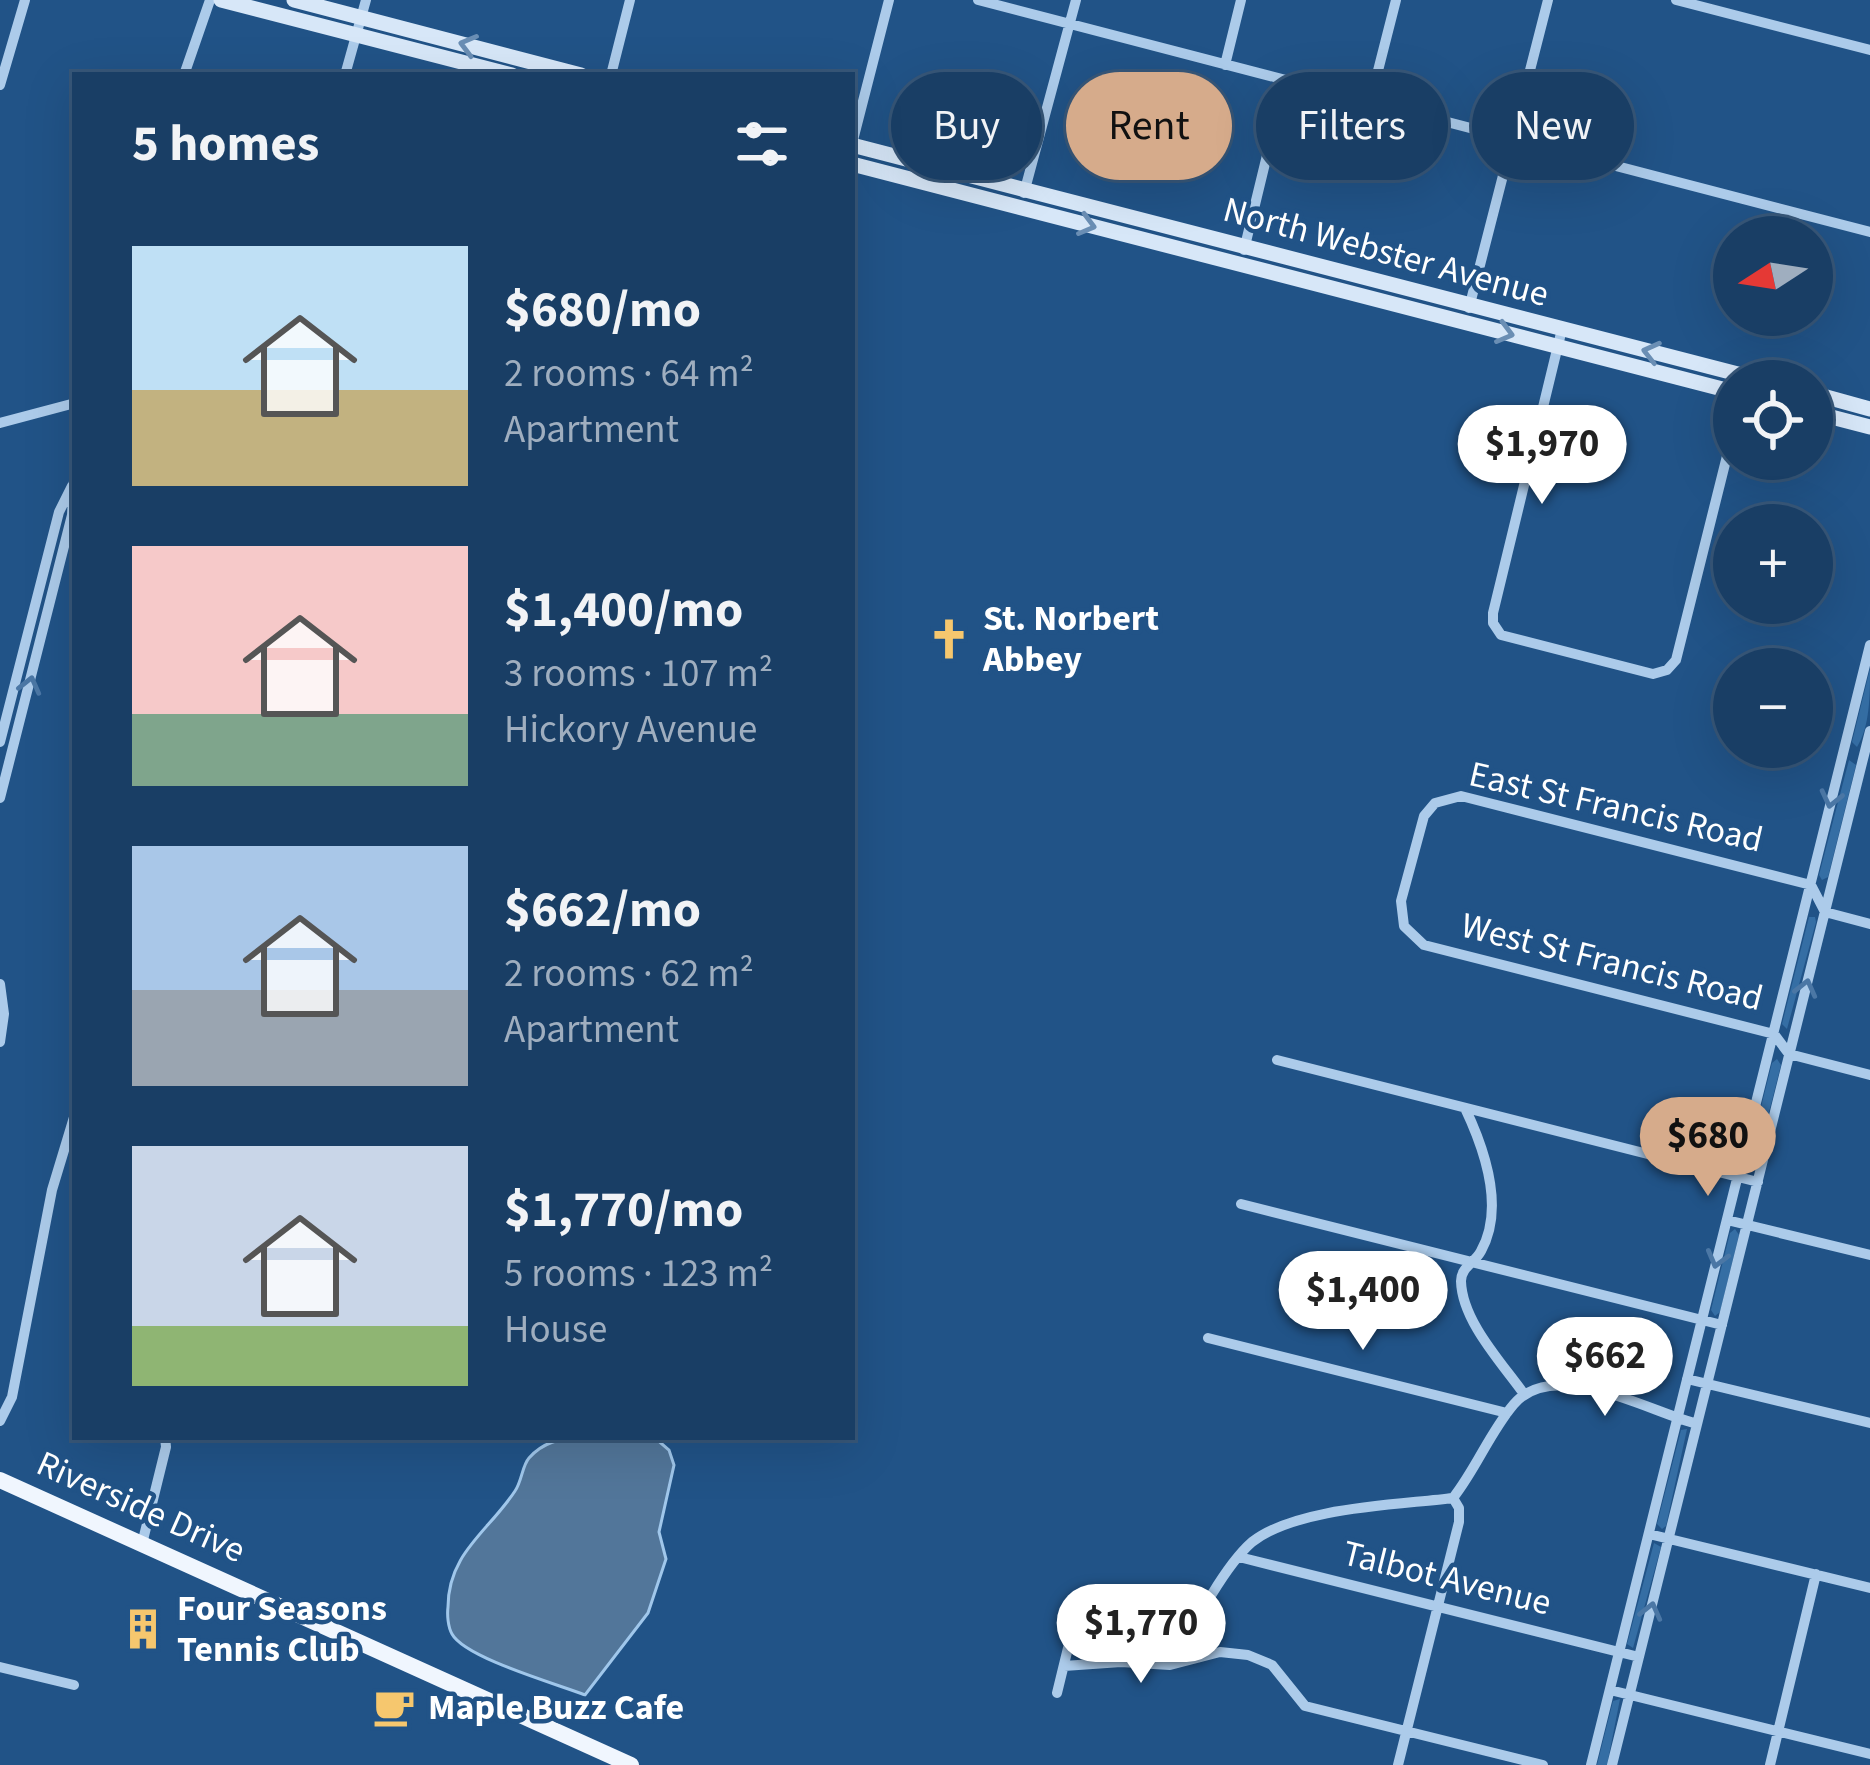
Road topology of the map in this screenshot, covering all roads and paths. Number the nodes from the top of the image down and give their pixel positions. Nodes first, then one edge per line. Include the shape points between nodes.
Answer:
1 (25, 0) edge
2 (210, 0) edge
3 (220, 0) edge
4 (294, 0) edge
5 (630, 0) edge
6 (889, 0) edge
7 (978, 0) edge
8 (1076, 0) edge
9 (1241, 0) edge
10 (1396, 0) edge
11 (1548, 0) edge
12 (1676, 0) edge
13 (363, 9) edge
14 (1070, 24) junction
15 (356, 36) junction
16 (1870, 50) edge
17 (1225, 65) junction
18 (512, 71) edge
19 (185, 72) edge
20 (346, 72) edge
21 (612, 72) edge
22 (1378, 72) edge
23 (1530, 72) edge
24 (1256, 73) edge
25 (0, 85) edge
26 (855, 132) edge
27 (855, 145) edge
28 (855, 165) edge
29 (1634, 170) edge
30 (1260, 180) edge
31 (1502, 180) edge
32 (1025, 190) junction
33 (1020, 208) junction
34 (1870, 232) edge
35 (1244, 246) junction
36 (1240, 264) junction
37 (1470, 305) junction
38 (1465, 322) junction
39 (1562, 328) junction
40 (1558, 347) junction
41 (1713, 370) edge
42 (1713, 387) edge
43 (1833, 399) edge
44 (72, 404) edge
45 (1870, 409) edge
46 (1833, 417) edge
47 (0, 422) edge
48 (1870, 427) edge
49 (1721, 480) edge
50 (72, 484) edge
51 (72, 515) edge
52 (1870, 645) edge
53 (1870, 731) edge
54 (0, 742) edge
55 (1843, 751) junction
56 (1867, 757) edge
57 (0, 798) edge
58 (1420, 826) joint
59 (1811, 885) junction
60 (1825, 912) junction
61 (1870, 924) edge
62 (0, 984) edge
63 (1774, 1034) junction
64 (0, 1042) edge
65 (1789, 1054) junction
66 (1276, 1060) dead end
67 (1870, 1075) edge
68 (1465, 1108) junction
69 (72, 1124) edge
70 (1738, 1177) junction
71 (1758, 1182) junction
72 (1241, 1204) dead end
73 (1727, 1220) junction
74 (1747, 1225) junction
75 (1870, 1256) edge
76 (1472, 1261) junction
77 (1702, 1320) junction
78 (1721, 1325) junction
79 (1208, 1338) dead end
80 (1688, 1379) junction
81 (1707, 1384) junction
82 (1524, 1394) junction
83 (1507, 1414) junction
84 (1678, 1419) junction
85 (0, 1420) edge
86 (1697, 1424) junction
87 (1870, 1424) edge
88 (167, 1440) edge
89 (0, 1480) edge
90 (1453, 1498) junction
91 (1649, 1534) junction
92 (1669, 1538) junction
93 (142, 1544) junction
94 (1239, 1557) junction
95 (1816, 1574) junction
96 (1870, 1588) edge
97 (1437, 1606) junction
98 (1068, 1648) dead end
99 (1619, 1652) junction
100 (1206, 1654) junction
101 (1639, 1657) junction
102 (1064, 1666) junction
103 (0, 1667) edge
104 (74, 1685) dead end
105 (1610, 1690) junction
106 (1057, 1693) dead end
107 (1630, 1694) junction
108 (1407, 1731) junction
109 (1778, 1731) junction
110 (1870, 1754) edge
111 (631, 1765) edge
112 (1398, 1765) edge
113 (1543, 1765) edge
114 (1591, 1765) edge
115 (1612, 1765) edge
116 (1770, 1765) edge

1 - 25 street
2 - 19 street
3 - 15 main road
4 - 13 main road
5 - 21 street
6 - 26 street
7 - 14 street
8 - 14 street
9 - 17 street
10 - 22 street
11 - 23 street
12 - 16 street
13 - 15 street
18 -> 13 main road
14 - 17 street
14 - 32 street
15 - 18 main road
15 - 20 street
17 - 24 street
27 - 32 main road, North Webster Avenue
28 - 33 main road, North Webster Avenue
29 - 34 street
30 - 35 street
31 - 37 street
32 - 33 street
32 - 35 main road, North Webster Avenue
33 -> 36 main road, North Webster Avenue
35 - 36 street
35 - 37 main road, North Webster Avenue
36 - 38 main road, North Webster Avenue
37 - 38 street
37 - 39 main road, North Webster Avenue
38 -> 40 main road, North Webster Avenue
39 - 40 street
41 -> 39 main road, North Webster Avenue
40 - 42 main road, North Webster Avenue
40 - 49 street via 1492,616 1507,638 1653,674 1673,665
43 - 45 main road
44 - 47 street
46 - 48 main road
50 - 54 street
57 -> 51 street
52 - 55 street
53 - 56 street
55 - 56 street
55 -> 59 street
56 - 60 street
58 - 59 street, East St Francis Road via 1435,802 1461,796
58 - 63 street, West St Francis Road via 1401,907 1404,926 1424,945
59 - 60 street
59 - 63 street
60 - 61 street
65 -> 60 street
62 - 64 street
63 - 65 street
63 - 70 street
65 - 67 street
65 - 71 street
66 - 68 street
68 - 70 street
68 - 76 street via 1489,1181 1488,1228
69 - 85 street
70 - 71 street
70 - 73 street
71 - 74 street
72 - 76 street
73 - 74 street
73 -> 77 street
74 - 75 street
74 - 78 street
76 - 77 street
76 - 82 street via 1461,1276 1466,1302
77 - 78 street
77 - 80 street
78 - 81 street
79 - 83 street
80 - 81 street
80 - 84 street
81 - 86 street
81 - 87 street
82 - 83 street
82 - 84 street via 1579,1386
83 - 90 street
84 - 86 street
84 - 91 street
86 - 92 street
88 - 93 street
89 - 93 main road, Riverside Drive
90 - 94 street via 1327,1514 1267,1534
90 - 97 street via 1459,1522
91 - 92 street
91 - 99 street
92 - 95 street
101 -> 92 street
93 - 111 main road, Riverside Drive
94 - 97 street, Talbot Avenue
94 - 100 street via 1198,1620
95 - 96 street
95 - 109 street
97 - 99 street, Talbot Avenue
97 - 108 street
98 - 102 street
99 - 101 street, Talbot Avenue
99 - 105 street
100 - 102 street via 1171,1665
100 - 108 street via 1264,1660 1305,1706
101 - 107 street
102 - 106 street
103 - 104 street
105 - 107 street
105 - 114 street
107 - 109 street
107 - 115 street
108 - 112 street
108 - 113 street
109 - 110 street
109 - 116 street

